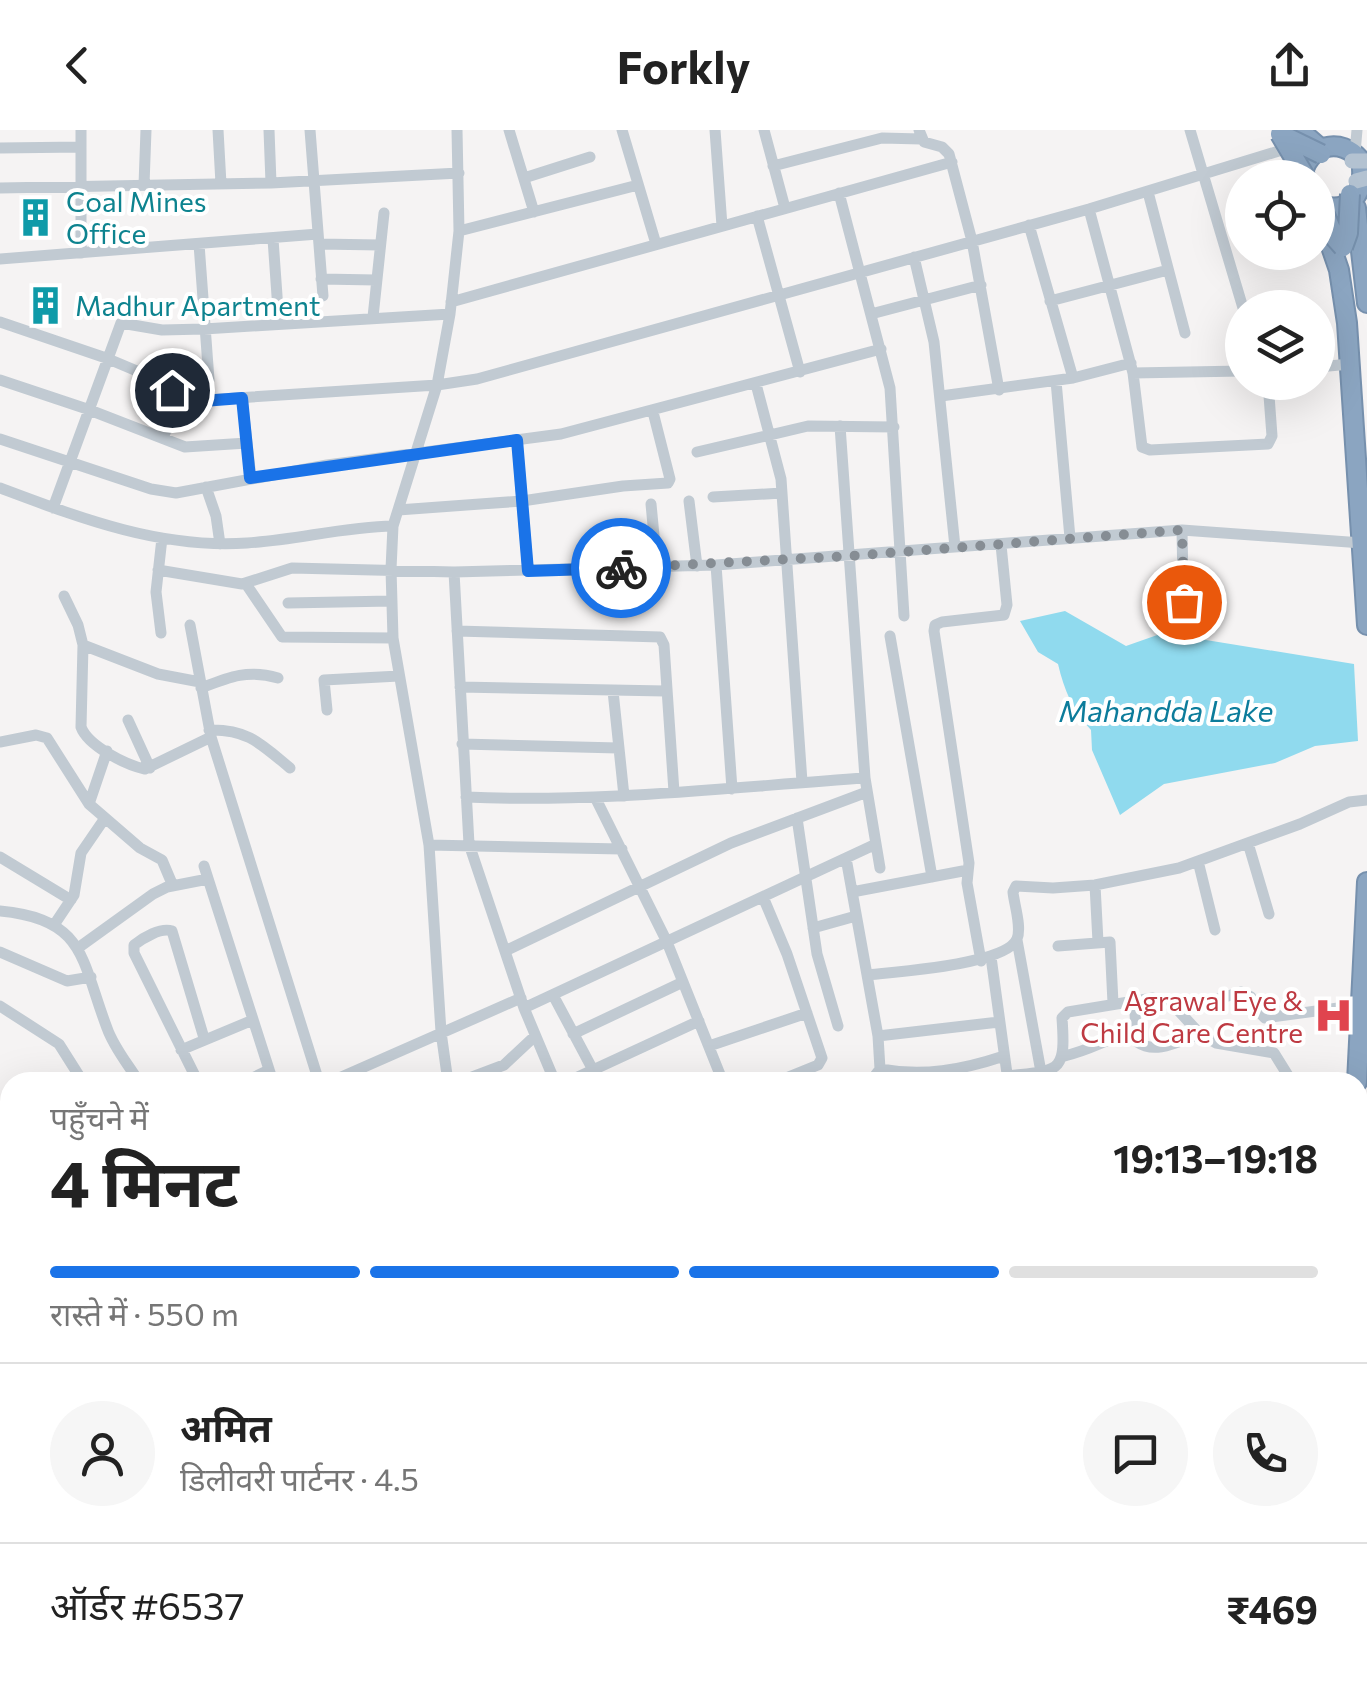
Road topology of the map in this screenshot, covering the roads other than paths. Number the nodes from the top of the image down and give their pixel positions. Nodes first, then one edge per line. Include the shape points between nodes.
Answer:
1 (81, 130) edge
2 (146, 130) edge
3 (218, 130) edge
4 (269, 130) edge
5 (310, 130) edge
6 (456, 130) edge
7 (509, 130) edge
8 (622, 130) edge
9 (715, 130) edge
10 (764, 130) edge
11 (1190, 130) edge
12 (1299, 130) edge
13 (1357, 130) edge
14 (920, 134) edge
15 (1277, 136) edge
16 (80, 146) junction
17 (0, 148) edge
18 (1320, 151) junction
19 (590, 157) dead end
20 (1360, 158) edge
21 (1292, 160) edge
22 (1313, 160) edge
23 (952, 162) junction
24 (773, 166) junction
25 (459, 172) junction
26 (1203, 177) junction
27 (524, 178) junction
28 (314, 181) junction
29 (271, 183) junction
30 (221, 184) junction
31 (79, 185) junction
32 (144, 185) junction
33 (638, 185) junction
34 (1360, 186) edge
35 (0, 188) edge
36 (1148, 192) junction
37 (839, 193) junction
38 (1335, 202) edge
39 (784, 208) junction
40 (1089, 210) junction
41 (534, 212) junction
42 (384, 213) dead end
43 (757, 216) junction
44 (1029, 225) junction
45 (722, 226) junction
46 (459, 231) junction
47 (1335, 238) edge
48 (272, 239) junction
49 (319, 239) junction
50 (972, 241) junction
51 (199, 244) junction
52 (656, 244) junction
53 (380, 246) junction
54 (1343, 247) junction
55 (81, 252) junction
56 (914, 257) junction
57 (0, 259) edge
58 (1335, 260) edge
59 (1168, 270) junction
60 (860, 272) junction
61 (321, 279) junction
62 (376, 280) junction
63 (981, 285) junction
64 (1110, 286) junction
65 (1238, 290) edge
66 (779, 295) junction
67 (322, 296) dead end
68 (924, 299) junction
69 (1050, 301) junction
70 (1367, 303) edge
71 (451, 308) junction
72 (871, 314) junction
73 (373, 317) junction
74 (0, 322) edge
75 (279, 324) junction
76 (204, 329) junction
77 (1184, 333) dead end
78 (881, 349) junction
79 (106, 358) junction
80 (1350, 364) junction
81 (1335, 365) edge
82 (1132, 368) junction
83 (1225, 371) edge
84 (800, 372) junction
85 (1073, 378) junction
86 (0, 380) edge
87 (209, 380) dead end
88 (1056, 381) junction
89 (756, 384) junction
90 (436, 385) junction
91 (999, 390) junction
92 (180, 396) junction
93 (941, 396) junction
94 (242, 398) junction
95 (1269, 400) edge
96 (87, 408) junction
97 (653, 412) junction
98 (840, 426) junction
99 (894, 427) junction
100 (770, 433) junction
101 (163, 438) junction
102 (0, 439) edge
103 (517, 440) junction
104 (247, 443) junction
105 (698, 452) dead end
106 (415, 454) junction
107 (68, 462) junction
108 (250, 478) junction
109 (0, 488) edge
110 (206, 488) junction
111 (782, 494) junction
112 (712, 497) dead end
113 (522, 501) junction
114 (688, 501) dead end
115 (651, 504) dead end
116 (1367, 506) edge
117 (53, 508) junction
118 (398, 510) junction
119 (393, 526) junction
120 (1182, 530) junction
121 (162, 538) junction
122 (1070, 538) junction
123 (1362, 543) junction
124 (220, 544) junction
125 (1002, 545) junction
126 (956, 547) junction
127 (899, 552) junction
128 (850, 556) junction
129 (787, 560) junction
130 (716, 565) junction
131 (697, 566) junction
132 (657, 567) junction
133 (391, 569) junction
134 (158, 570) junction
135 (528, 571) junction
136 (454, 572) junction
137 (246, 584) junction
138 (64, 596) dead end
139 (391, 601) junction
140 (288, 603) dead end
141 (904, 616) dead end
142 (190, 625) dead end
143 (1367, 625) edge
144 (457, 631) junction
145 (161, 633) dead end
146 (890, 636) dead end
147 (393, 638) junction
148 (1184, 638) dead end
149 (83, 645) junction
150 (399, 676) junction
151 (278, 678) dead end
152 (200, 685) junction
153 (460, 687) junction
154 (665, 690) junction
155 (613, 691) junction
156 (327, 710) dead end
157 (128, 720) dead end
158 (210, 734) junction
159 (0, 742) edge
160 (462, 744) junction
161 (618, 748) junction
162 (107, 751) junction
163 (150, 768) junction
164 (290, 768) dead end
165 (865, 778) junction
166 (802, 782) junction
167 (732, 790) junction
168 (674, 792) junction
169 (867, 792) junction
170 (466, 796) junction
171 (624, 796) junction
172 (595, 797) junction
173 (1367, 800) edge
174 (89, 804) junction
175 (104, 818) junction
176 (797, 818) junction
177 (1248, 843) junction
178 (429, 844) junction
179 (469, 844) junction
180 (876, 844) junction
181 (622, 849) junction
182 (0, 857) edge
183 (846, 858) junction
184 (1198, 861) junction
185 (204, 866) dead end
186 (880, 868) dead end
187 (968, 870) junction
188 (806, 876) junction
189 (932, 877) junction
190 (208, 879) junction
191 (1367, 882) edge
192 (1095, 885) junction
193 (173, 886) junction
194 (641, 886) junction
195 (852, 892) junction
196 (764, 896) junction
197 (71, 900) junction
198 (0, 912) edge
199 (1269, 914) dead end
200 (856, 916) junction
201 (54, 925) junction
202 (813, 928) junction
203 (1215, 930) dead end
204 (1017, 940) junction
205 (667, 942) junction
206 (1098, 942) junction
207 (1058, 946) dead end
208 (78, 948) junction
209 (505, 951) junction
210 (0, 952) edge
211 (986, 959) junction
212 (867, 975) junction
213 (90, 977) junction
214 (683, 982) junction
215 (553, 995) junction
216 (1134, 1000) junction
217 (523, 1003) junction
218 (1112, 1003) junction
219 (1360, 1005) junction
220 (0, 1006) edge
221 (1179, 1011) junction
222 (807, 1013) junction
223 (254, 1020) junction
224 (699, 1022) junction
225 (999, 1022) junction
226 (838, 1026) dead end
227 (1136, 1031) junction
228 (440, 1032) junction
229 (574, 1034) junction
230 (1200, 1034) junction
231 (535, 1036) junction
232 (878, 1036) junction
233 (204, 1038) junction
234 (708, 1046) junction
235 (181, 1050) junction
236 (1004, 1056) junction
237 (1064, 1056) junction
238 (968, 1068) junction
239 (880, 1069) junction
240 (593, 1070) junction
241 (75, 1072) edge
242 (129, 1072) edge
243 (193, 1072) edge
244 (270, 1072) edge
245 (316, 1072) edge
246 (352, 1072) edge
247 (446, 1072) edge
248 (485, 1072) edge
249 (551, 1072) edge
250 (589, 1072) edge
251 (719, 1072) edge
252 (797, 1072) edge
253 (878, 1072) edge
254 (888, 1072) edge
255 (943, 1072) edge
256 (969, 1072) edge
257 (1007, 1072) edge
258 (1041, 1072) joint
259 (1286, 1072) edge
260 (1358, 1072) edge

1 - 16 street
2 - 32 street
3 - 30 street
4 - 29 street
5 - 28 street
6 - 25 street
7 - 27 street
8 - 33 street
9 - 45 street
10 - 24 street
11 - 26 street
12 - 18 highway
13 - 20 street
14 - 23 street via 946,150
14 - 24 street
15 - 18 highway, bridge
15 - 21 highway, bridge
15 - 26 street
16 - 17 street
16 - 31 street
18 - 20 highway
18 - 22 highway, bridge
19 - 27 street
20 - 34 highway, bridge
23 - 37 street
23 - 50 street
24 - 39 street
25 - 28 street
25 - 46 street
26 - 36 street
26 - 65 street
27 - 41 street
28 - 29 street
28 - 49 street
29 - 30 street
30 - 32 street
31 - 32 street
31 - 35 street
31 - 55 street
33 - 41 street
33 - 52 street
34 - 38 highway, bridge
34 - 54 highway, bridge
34 - 70 highway via 1356,227
36 - 40 street
36 - 59 street
37 - 39 street
37 - 60 street
39 - 43 street
40 - 44 street
40 - 64 street
41 - 46 street
42 - 53 street
43 - 45 street
43 - 66 street
44 - 50 street
44 - 69 street
45 - 52 street
46 - 71 street
47 - 54 highway, bridge
48 - 49 street
48 - 51 street
48 - 75 street
49 - 53 street
49 - 61 street
50 - 56 street
50 - 63 street
51 - 55 street
51 - 76 street
52 - 71 street
53 - 62 street
54 - 116 highway
55 - 57 street
56 - 60 street
56 - 68 street
58 - 80 highway
59 - 64 street
59 - 77 street
60 - 66 street
60 - 72 street
61 - 62 street
61 - 67 street
62 - 73 street
63 - 68 street
63 - 91 street
64 - 69 street
64 - 82 street
66 - 84 street
66 - 90 street
68 - 72 street
68 - 93 street
69 - 85 street
71 - 73 street
71 - 90 street
72 - 78 street
73 - 75 street
74 - 79 street
75 - 76 street
76 - 79 street via 126,322
76 - 87 street
78 - 84 street
78 - 99 street
79 - 92 street
79 - 96 street
80 - 81 street
80 - 123 highway
82 - 83 street
82 - 85 street
82 - 95 street via 1140,442 1150,450 1268,444
84 - 89 street
85 - 88 street
86 - 96 street
88 - 91 street
88 - 122 street
89 - 97 street
89 - 100 street
90 - 94 street
90 - 106 street
91 - 93 street
92 - 94 street via 200,402
92 - 101 street
93 - 126 street
94 - 104 street
96 - 101 street
96 - 107 street
97 - 103 street
97 - 113 street via 668,483
98 - 99 street
98 - 100 street
98 - 128 street
99 - 127 street
100 - 105 street
100 - 111 street
101 - 104 street via 197,448
102 - 107 street
103 - 106 street
103 - 113 street
104 - 108 street
106 - 108 street
106 - 118 street
107 - 110 street via 176,494
107 - 117 street
108 - 110 street
109 - 117 street
110 - 124 street
111 - 112 street
111 - 129 street
113 - 118 street
113 - 135 street
114 - 131 street
115 - 132 street
117 - 121 street
118 - 119 street
119 - 124 street
119 - 133 street
120 - 122 street
120 - 123 street
120 - 148 street
121 - 124 street
121 - 134 street
122 - 125 street
123 - 143 highway
125 - 126 street
125 - 187 street via 1006,611 942,622 934,630
126 - 127 street
127 - 128 street
127 - 141 street
128 - 129 street
128 - 165 street
129 - 130 street
129 - 166 street
130 - 131 street
130 - 167 street
131 - 132 street
132 - 135 street
133 - 136 street
133 - 137 street via 284,569
133 - 139 street
134 - 137 street
134 - 145 street
135 - 136 street
136 - 144 street
137 - 147 street via 282,638
138 - 149 street
139 - 140 street
139 - 147 street
142 - 152 street
144 - 153 street
144 - 154 street via 656,635 664,645
146 - 189 street
147 - 150 street
149 - 152 street
149 - 162 street via 82,732
150 - 156 street via 324,680
150 - 178 street
151 - 152 street via 240,673
152 - 158 street
153 - 155 street
153 - 160 street
154 - 155 street
154 - 168 street
155 - 161 street
157 - 163 street
158 - 163 street
158 - 164 street via 238,731
158 - 245 street
159 - 174 street via 47,738
160 - 161 street
160 - 170 street
161 - 171 street
162 - 163 street
162 - 174 street
165 - 166 street
165 - 169 street
166 - 167 street
167 - 168 street
168 - 171 street
169 - 176 street
169 - 180 street
170 - 172 street
170 - 179 street
171 - 172 street
172 - 181 street
173 - 177 street
174 - 175 street
175 - 193 street via 162,860
175 - 197 street via 81,854
176 - 188 street
176 - 194 street
177 - 184 street
177 - 199 street
178 - 179 street
178 - 228 street
179 - 181 street
179 - 209 street
180 - 183 street
180 - 186 street
181 - 194 street
182 - 197 street
183 - 188 street
183 - 195 street
184 - 192 street
184 - 203 street
185 - 190 street
187 - 189 street
187 - 211 street
188 - 196 street
188 - 202 street
189 - 195 street
190 - 193 street
190 - 223 street
191 - 219 highway
192 - 204 street via 1016,886
192 - 206 street
193 - 208 street via 140,901
194 - 205 street
194 - 209 street
195 - 200 street
196 - 205 street
196 - 222 street
197 - 201 street
198 - 201 street
200 - 202 street
200 - 212 street
201 - 208 street
202 - 226 street
204 - 211 street
204 - 258 street
205 - 214 street
205 - 215 street
206 - 207 street
206 - 218 street via 1112,944
208 - 213 street
209 - 217 street
210 - 213 street via 66,981
211 - 212 street
211 - 225 street
212 - 232 street
213 - 242 street
214 - 224 street
214 - 229 street
215 - 217 street
215 - 229 street
216 - 218 street
216 - 221 street via 1153,998
216 - 227 street
217 - 228 street
217 - 231 street
218 - 237 street via 1065,1014
219 - 221 street via 1265,1018 1241,992
219 - 260 highway
220 - 241 street via 58,1044
221 - 230 street
222 - 234 street
222 - 252 street via 822,1060
223 - 233 street
223 - 244 street
224 - 234 street
224 - 240 street
225 - 232 street
225 - 236 street
227 - 230 street via 1140,1044 1153,1048
227 - 237 street
228 - 246 street
228 - 247 street
229 - 240 street
230 - 259 street via 1225,1047 1274,1053
231 - 248 street via 504,1065
231 - 249 street
232 - 239 street
233 - 235 street
233 - 235 street via 172,931 138,941 133,948
234 - 251 street
235 - 243 street
236 - 238 street
236 - 257 street
237 - 258 street
238 - 255 street
238 - 256 street
239 - 253 street
239 - 254 street
240 - 250 street

